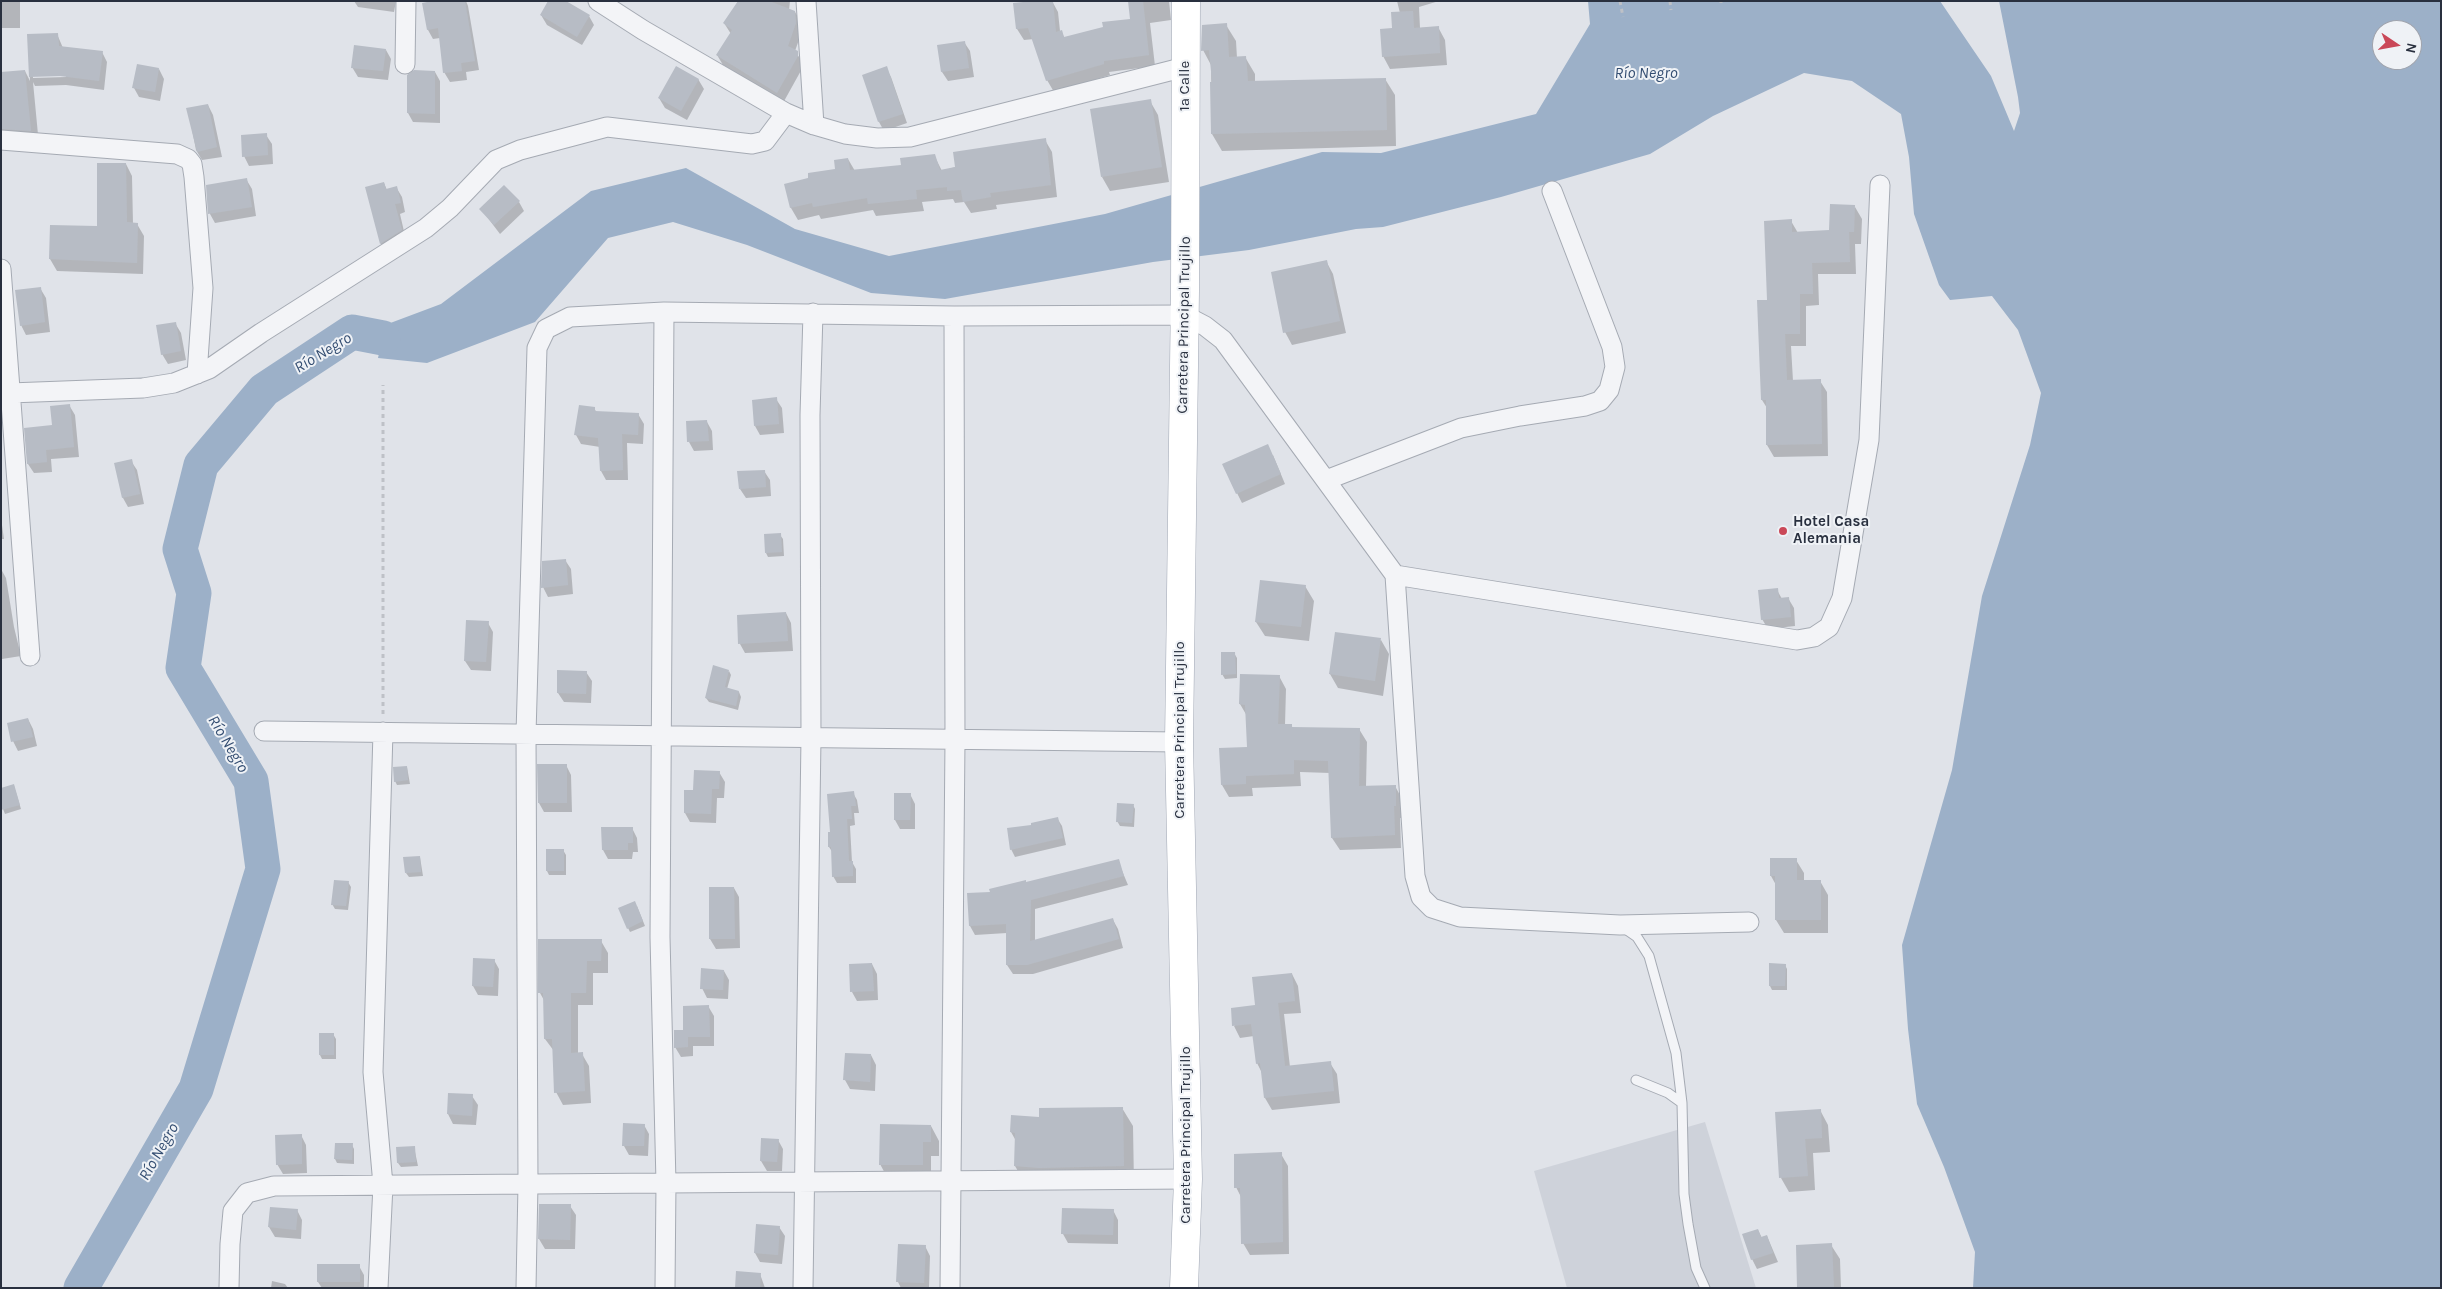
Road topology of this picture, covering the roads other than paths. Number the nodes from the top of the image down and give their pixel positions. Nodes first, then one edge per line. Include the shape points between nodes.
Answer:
1 (406, 1) edge
2 (598, 1) edge
3 (806, 1) edge
4 (1186, 1) edge
5 (406, 64) dead end
6 (1186, 67) junction
7 (786, 113) junction
8 (814, 125) junction
9 (1, 140) edge
10 (1185, 171) joint
11 (1880, 185) dead end
12 (1552, 191) dead end
13 (1, 269) edge
14 (1185, 303) junction
15 (664, 312) junction
16 (813, 313) junction
17 (954, 316) junction
18 (4, 342) edge
19 (197, 374) junction
20 (10, 393) junction
21 (1326, 480) junction
22 (1395, 575) junction
23 (30, 656) dead end
24 (264, 731) dead end
25 (383, 732) junction
26 (526, 734) junction
27 (660, 736) junction
28 (812, 738) junction
29 (955, 740) junction
30 (1179, 742) junction
31 (1749, 922) dead end
32 (1620, 925) junction
33 (1636, 1080) dead end
34 (1682, 1103) junction
35 (1188, 1179) junction
36 (953, 1181) junction
37 (804, 1182) junction
38 (666, 1183) junction
39 (528, 1184) junction
40 (383, 1185) junction
41 (229, 1288) edge
42 (378, 1288) edge
43 (526, 1288) edge
44 (665, 1288) edge
45 (803, 1288) edge
46 (950, 1288) edge
47 (1184, 1288) edge
48 (1705, 1288) edge

1 - 5 street
2 - 7 street
3 - 8 street
4 - 6 main road, 1a Calle
6 - 8 street via 910,136 878,138 845,134
6 - 10 main road, 1a Calle
7 - 8 street
7 - 19 street via 765,141 752,144 607,126 496,160 426,228
9 - 19 street via 177,154 188,158 194,177 203,288
10 - 14 main road, Carretera Principal Trujillo
11 - 22 street via 1869,440 1842,598 1829,627 1814,637 1797,640
12 - 21 street via 1612,348 1615,367 1609,390 1600,401 1584,406 1460,428
13 - 18 street
14 - 17 street
14 - 21 street via 1205,326 1223,340
14 - 30 main road, Carretera Principal Trujillo
15 - 16 street
15 - 26 street via 570,318 546,329 536,348
15 - 27 street
16 - 17 street
16 - 28 street via 810,415
17 - 29 street
18 - 20 street
19 - 20 street via 174,383 143,388
20 - 23 street
21 - 22 street
22 - 32 street via 1415,876 1421,897 1432,908 1460,917
24 - 25 street
25 - 26 street
25 - 40 street via 373,1072
26 - 27 street
26 - 39 street
27 - 28 street
27 - 38 street via 660,937
28 - 29 street
28 - 37 street
29 - 30 street
29 - 36 street
30 - 35 main road, Carretera Principal Trujillo
31 - 32 street
32 - 34 lane via 1637,937 1649,956 1676,1053
33 - 34 lane via 1668,1093
34 - 48 lane via 1684,1194 1696,1268
35 - 36 street
35 - 47 main road, Carretera Principal Trujillo
36 - 37 street
36 - 46 street
37 - 38 street
37 - 45 street
38 - 39 street
38 - 44 street
39 - 40 street
39 - 43 street
40 - 41 street via 274,1186 247,1193 233,1211
40 - 42 street

